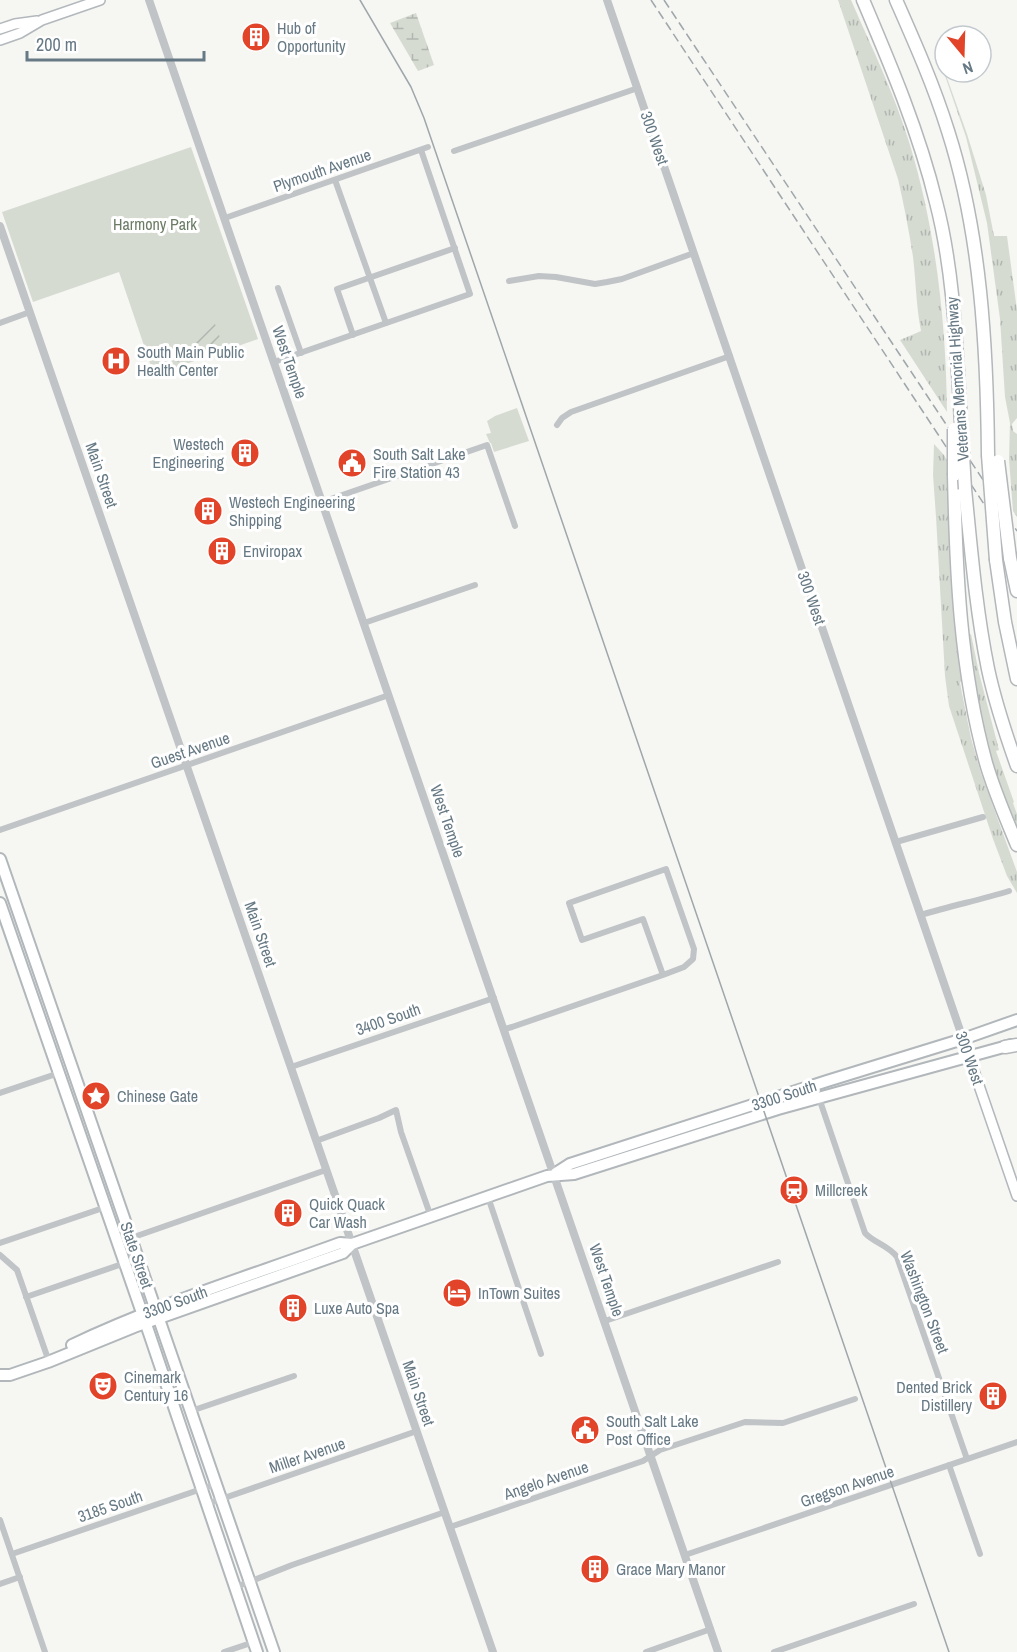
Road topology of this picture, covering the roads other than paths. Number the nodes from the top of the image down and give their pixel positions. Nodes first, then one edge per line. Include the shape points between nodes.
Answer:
1 (100, 0) edge
2 (149, 0) edge
3 (608, 0) edge
4 (863, 0) edge
5 (896, 0) edge
6 (42, 20) junction
7 (0, 29) edge
8 (0, 40) edge
9 (638, 88) junction
10 (428, 147) dead end
11 (421, 150) junction
12 (454, 151) dead end
13 (335, 180) junction
14 (225, 218) junction
15 (0, 226) edge
16 (455, 248) junction
17 (694, 253) junction
18 (370, 278) junction
19 (509, 281) dead end
20 (278, 288) dead end
21 (30, 312) junction
22 (0, 323) edge
23 (386, 323) junction
24 (353, 335) junction
25 (301, 353) junction
26 (730, 356) junction
27 (274, 362) junction
28 (957, 407) junction
29 (557, 425) dead end
30 (993, 458) junction
31 (322, 502) junction
32 (515, 526) dead end
33 (475, 585) dead end
34 (1017, 591) edge
35 (364, 623) junction
36 (1017, 679) edge
37 (389, 695) junction
38 (186, 765) junction
39 (1017, 766) edge
40 (983, 817) dead end
41 (0, 830) edge
42 (896, 842) junction
43 (1017, 845) edge
44 (0, 859) edge
45 (1009, 891) dead end
46 (0, 903) edge
47 (921, 915) junction
48 (663, 975) junction
49 (494, 998) junction
50 (1017, 1020) edge
51 (505, 1029) junction
52 (963, 1039) junction
53 (1014, 1044) edge
54 (969, 1056) junction
55 (291, 1067) junction
56 (59, 1073) junction
57 (840, 1077) junction
58 (0, 1093) edge
59 (819, 1098) junction
60 (316, 1141) junction
61 (326, 1170) junction
62 (554, 1175) junction
63 (1017, 1196) edge
64 (488, 1197) junction
65 (106, 1207) junction
66 (431, 1217) junction
67 (131, 1238) junction
68 (0, 1242) edge
69 (352, 1244) junction
70 (0, 1255) edge
71 (8, 1262) junction
72 (778, 1262) dead end
73 (125, 1263) junction
74 (0, 1265) edge
75 (26, 1297) junction
76 (157, 1314) junction
77 (144, 1318) junction
78 (605, 1321) junction
79 (541, 1354) dead end
80 (47, 1356) junction
81 (2, 1375) edge
82 (294, 1376) dead end
83 (855, 1399) dead end
84 (191, 1411) junction
85 (417, 1431) junction
86 (1017, 1442) edge
87 (651, 1456) junction
88 (967, 1459) junction
89 (949, 1465) junction
90 (216, 1484) junction
91 (202, 1489) junction
92 (221, 1499) junction
93 (207, 1504) junction
94 (445, 1512) junction
95 (0, 1520) edge
96 (450, 1527) junction
97 (12, 1554) junction
98 (980, 1554) dead end
99 (685, 1555) junction
100 (20, 1577) junction
101 (250, 1582) junction
102 (0, 1584) edge
103 (236, 1587) junction
104 (915, 1604) dead end
105 (711, 1629) junction
106 (255, 1647) edge
107 (45, 1652) edge
108 (224, 1652) edge
109 (274, 1652) edge
110 (493, 1652) edge
111 (646, 1652) edge
112 (718, 1652) edge
113 (774, 1652) edge

1 - 6 main road
2 - 14 street, West Temple
3 - 9 street, 300 West
4 - 28 highway, Veterans Memorial Highway via 920,142 937,204 947,255 958,374
5 - 30 highway, Veterans Memorial Highway via 948,131 964,193 974,245
6 - 7 main road
6 - 8 main road
9 - 12 street
9 - 17 street, 300 West
10 - 11 street, Plymouth Avenue
11 - 13 street, Plymouth Avenue
11 - 16 street
13 - 14 street, Plymouth Avenue
13 - 18 street
14 - 27 street, West Temple
15 - 21 street, Main Street
16 - 18 street
16 - 23 street via 470,294
17 - 19 street via 622,279 595,284 556,276
17 - 26 street, 300 West
18 - 23 street
18 - 24 street via 337,289
20 - 25 street
21 - 22 street
21 - 38 street, Main Street
23 - 24 street
24 - 25 street
25 - 27 street
26 - 29 street via 571,412
26 - 42 street, 300 West
27 - 31 street, West Temple
28 - 39 highway, Veterans Memorial Highway, bridge via 988,670
28 - 43 highway, bridge via 957,585 967,673 987,764
30 - 34 highway, bridge
30 - 36 highway, Veterans Memorial Highway, bridge via 996,560
31 - 32 street via 487,445
31 - 35 street, West Temple
33 - 35 street
35 - 37 street, West Temple
37 - 38 street, Guest Avenue
37 - 49 street, West Temple
38 - 41 street, Guest Avenue
38 - 55 street, Main Street
40 - 42 street
42 - 47 street, 300 West
44 - 67 main road, State Street
45 - 47 street
46 - 56 main road, State Street
47 - 52 street, 300 West
48 - 48 street via 643,919 582,940 569,903 666,869 693,959 684,968
48 - 51 street
49 - 51 street, West Temple
49 - 55 street, 3400 South
50 - 52 main road, 3300 South
51 - 62 street, West Temple
52 - 54 main road, 300 West
52 - 57 main road, 3300 South
53 - 54 main road, 3300 South
54 - 59 main road, 3300 South
54 - 63 main road, 300 West
55 - 60 street, Main Street
56 - 58 street
56 - 65 main road, State Street
57 - 59 main road
57 - 62 main road, 3300 South via 570,1164
59 - 62 main road, 3300 South via 574,1174
59 - 88 street, Washington Street via 865,1233 897,1257
60 - 61 street, Main Street
60 - 66 street via 396,1110
61 - 67 street
61 - 69 street, Main Street
62 - 64 main road, 3300 South
62 - 78 street, West Temple
64 - 66 main road, 3300 South
64 - 79 street
65 - 68 street
65 - 73 main road, State Street
66 - 69 main road, 3300 South
67 - 76 main road, State Street
69 - 76 main road, 3300 South via 340,1243
69 - 85 street, Main Street
70 - 71 street
71 - 74 street
71 - 75 street via 16,1270
72 - 78 street
73 - 75 street
73 - 77 main road, State Street
75 - 80 street
76 - 77 main road, 3300 South
76 - 84 main road, State Street
77 - 80 main road, 3300 South via 119,1323
77 - 81 main road, 3300 South via 48,1362
77 - 91 main road, State Street
78 - 87 street, West Temple
80 - 81 main road, 3300 South
82 - 84 street
83 - 87 street, Angelo Avenue via 783,1423 745,1422
84 - 90 main road, State Street
85 - 92 street, Miller Avenue
85 - 94 street, Main Street
86 - 88 street, Gregson Avenue
87 - 96 street, Angelo Avenue
87 - 99 street, West Temple
88 - 89 street, Gregson Avenue
89 - 98 street
89 - 99 street, Gregson Avenue
90 - 91 street, 3185 South
90 - 92 main road, State Street
91 - 93 main road, State Street
91 - 97 street, 3185 South
92 - 93 street, Miller Avenue
92 - 101 main road, State Street
93 - 103 main road, State Street
94 - 96 street, Main Street
94 - 101 street
95 - 97 street
96 - 110 street, Main Street
97 - 100 street
99 - 105 street, West Temple
100 - 102 street
100 - 107 street
101 - 103 street
101 - 109 main road, State Street
103 - 106 main road, State Street
104 - 113 street
105 - 111 street
105 - 112 street, West Temple
106 - 108 street

